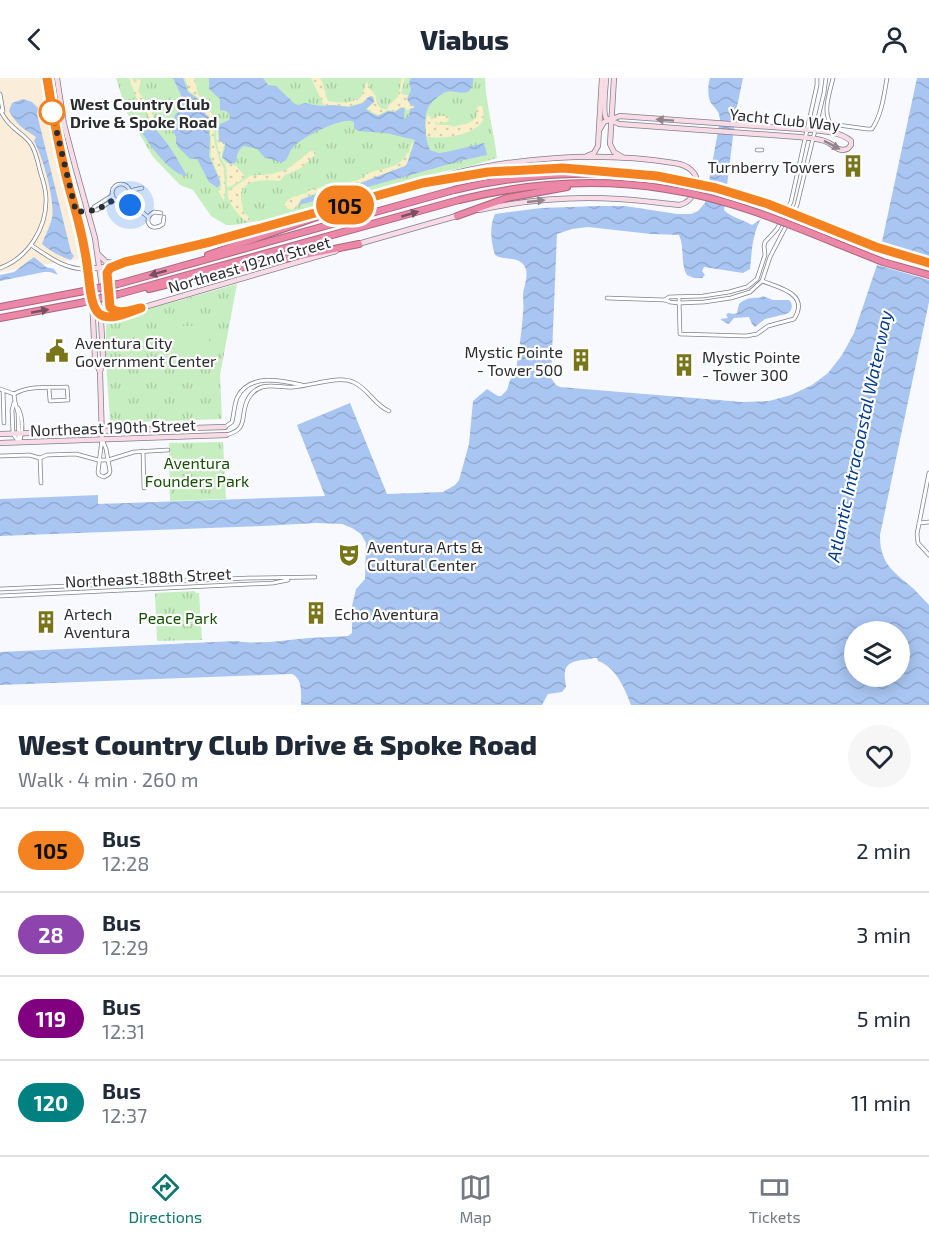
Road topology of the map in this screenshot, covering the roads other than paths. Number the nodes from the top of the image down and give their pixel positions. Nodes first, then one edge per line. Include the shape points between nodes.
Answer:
1 (46, 78) edge
2 (57, 78) edge
3 (604, 78) edge
4 (614, 78) edge
5 (817, 78) edge
6 (826, 78) edge
7 (833, 78) edge
8 (887, 78) edge
9 (818, 83) junction
10 (826, 84) junction
11 (0, 94) edge
12 (1, 106) edge
13 (612, 120) junction
14 (600, 129) junction
15 (807, 130) junction
16 (814, 131) junction
17 (805, 137) junction
18 (813, 138) junction
19 (70, 146) junction
20 (60, 148) junction
21 (578, 157) junction
22 (631, 159) junction
23 (799, 167) junction
24 (806, 170) junction
25 (598, 172) junction
26 (423, 183) junction
27 (589, 183) junction
28 (142, 188) dead end
29 (129, 191) junction
30 (377, 196) junction
31 (114, 197) junction
32 (129, 197) junction
33 (125, 201) junction
34 (791, 202) junction
35 (134, 205) junction
36 (797, 205) junction
37 (90, 210) junction
38 (76, 212) junction
39 (458, 216) junction
40 (148, 217) junction
41 (777, 229) junction
42 (783, 232) junction
43 (359, 244) junction
44 (31, 245) junction
45 (98, 254) junction
46 (765, 255) junction
47 (770, 257) junction
48 (125, 262) junction
49 (929, 263) edge
50 (185, 265) junction
51 (0, 268) edge
52 (100, 268) junction
53 (88, 269) junction
54 (929, 275) edge
55 (757, 279) junction
56 (762, 281) junction
57 (131, 291) junction
58 (679, 297) junction
59 (607, 298) dead end
60 (92, 300) junction
61 (665, 300) junction
62 (679, 303) junction
63 (0, 307) edge
64 (141, 308) junction
65 (102, 315) junction
66 (109, 316) junction
67 (0, 318) edge
68 (102, 341) junction
69 (100, 372) junction
70 (307, 386) junction
71 (49, 388) junction
72 (1, 390) edge
73 (14, 394) junction
74 (15, 402) junction
75 (389, 411) dead end
76 (4, 423) dead end
77 (225, 426) joint
78 (175, 428) junction
79 (102, 431) junction
80 (0, 434) edge
81 (18, 434) junction
82 (226, 435) joint
83 (174, 437) junction
84 (102, 439) junction
85 (19, 442) junction
86 (0, 443) edge
87 (168, 450) dead end
88 (143, 451) junction
89 (0, 456) edge
90 (40, 458) junction
91 (98, 460) junction
92 (108, 460) junction
93 (929, 473) edge
94 (41, 483) dead end
95 (144, 488) dead end
96 (929, 522) edge
97 (919, 523) junction
98 (929, 555) edge
99 (315, 577) dead end
100 (296, 578) junction
101 (0, 589) edge
102 (0, 596) edge

1 - 20 street
2 - 19 street
3 - 13 street via 604,114
3 - 14 street
4 - 13 street
5 - 9 street
6 - 10 street
7 - 8 street via 826,117 831,124 867,129 872,129 880,111
9 - 10 street
9 - 15 street
10 - 16 street
11 - 12 street
12 - 44 street via 9,124 32,145 45,188 45,215
13 - 14 street via 602,123
15 -> 13 street, Yacht Club Way via 620,116
13 - 17 street, Yacht Club Way via 619,124
13 - 22 street via 612,151
14 - 21 street via 596,151
15 - 16 street, Yacht Club Way
15 - 17 street
16 - 18 street
18 -> 16 street, Yacht Club Way via 842,150 851,145 849,138
17 - 18 street, Yacht Club Way
17 - 23 street
18 - 24 street
19 - 20 street
19 - 37 street
20 - 38 street
21 - 22 street, Northeast 192nd Street
21 - 26 street, Northeast 192nd Street via 492,166
39 -> 22 street, Northeast 192nd Street via 551,200 618,199 679,205 692,199 696,181 689,168
23 - 24 street
23 - 34 street
24 - 36 street
25 - 26 highway via 530,169
25 - 49 highway, bridge via 668,178 746,196 876,247
25 - 50 highway via 542,174 476,185
26 - 30 street, Northeast 192nd Street
27 - 39 highway via 507,198
27 - 54 highway, bridge via 629,184 716,199 869,257
57 -> 27 highway via 470,197 535,186
28 - 29 street
29 - 31 street via 119,185 114,188
29 - 32 street
30 - 48 street, Northeast 192nd Street
30 - 50 highway
31 - 33 street via 118,202
31 - 37 street via 97,210
32 - 33 street
32 - 35 street
33 - 35 street
34 - 36 street
34 - 41 street
35 - 40 street
36 - 42 street
37 - 38 street
37 - 45 street
38 - 53 street
39 - 43 street, Northeast 192nd Street
40 - 40 street via 154,212 162,215 163,224 156,228 149,224
41 - 42 street
41 - 46 street via 765,242
42 - 47 street
43 - 57 highway
43 - 64 street, Northeast 192nd Street
44 - 51 street via 19,258
44 - 53 street, Northeast 192nd Street via 63,265
45 - 48 street via 108,263
45 - 52 street
46 - 47 street
46 - 55 street
47 - 56 street
48 - 52 street, Northeast 192nd Street
48 - 64 street via 107,273 110,307 118,313
50 -> 63 highway, bridge via 118,284
52 - 53 street, Northeast 192nd Street
52 - 65 street
53 - 60 street
55 - 56 street
55 - 58 street via 747,287
56 - 62 street via 750,292 731,298
56 - 62 street via 795,296 799,312 794,319 768,326 757,334 680,334
67 -> 57 highway, bridge
58 - 61 street
58 - 62 street
59 - 61 street
60 - 65 street
60 - 69 street via 95,359
61 - 62 street
64 - 66 street, Northeast 192nd Street
65 - 66 street, Northeast 192nd Street
65 - 68 street
66 - 68 street
68 - 69 street
69 - 79 street
70 - 75 street via 340,379 351,381
70 - 77 street via 270,379 251,384 239,395 232,422
70 - 82 street via 258,388 244,407 239,429
71 - 71 street via 68,387 68,400 50,401
71 - 73 street
72 - 73 street
72 - 76 street
73 - 74 street
74 - 81 street via 12,410
74 - 81 street via 21,413
77 - 78 street, Northeast 190th Street
78 - 79 street, Northeast 190th Street
78 - 83 street
79 - 81 street, Northeast 190th Street
79 - 84 street
80 - 81 street, Northeast 190th Street
81 - 85 street
81 - 85 street
82 - 83 street, Northeast 190th Street
83 - 84 street, Northeast 190th Street
84 - 85 street, Northeast 190th Street
84 - 91 street
84 - 92 street
85 - 86 street, Northeast 190th Street
87 - 88 street
88 - 92 street
88 - 95 street
89 - 90 street
90 - 91 street via 76,454
90 - 94 street
91 - 92 street
91 - 92 street via 99,475 104,477 110,471
93 - 97 street
96 - 97 street
97 - 98 street via 917,540
99 - 100 street, Northeast 188th Street
100 - 101 street, Northeast 188th Street
100 - 102 street, Northeast 188th Street via 273,583

